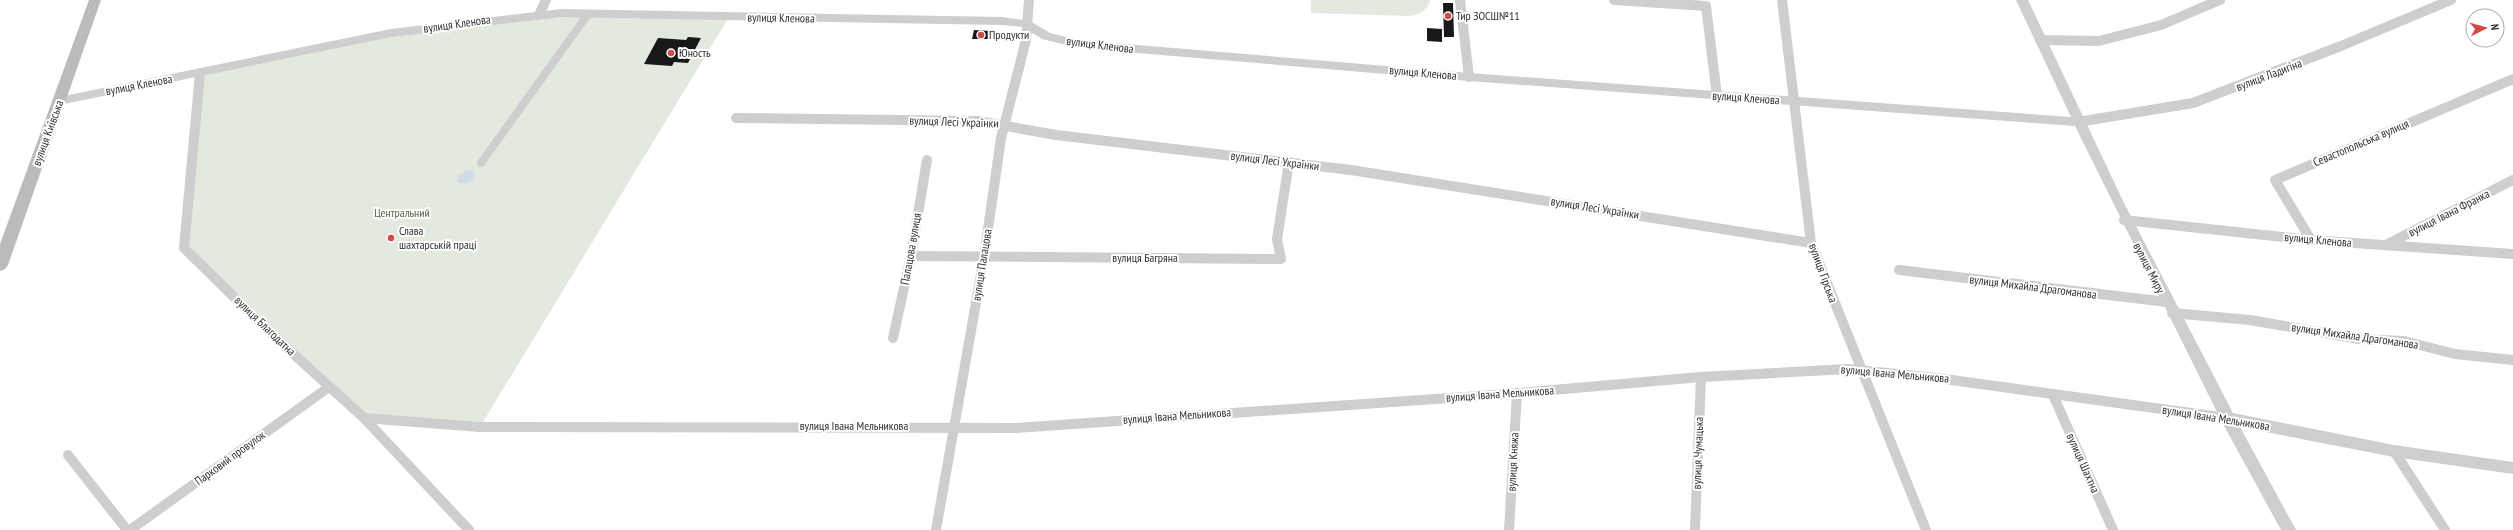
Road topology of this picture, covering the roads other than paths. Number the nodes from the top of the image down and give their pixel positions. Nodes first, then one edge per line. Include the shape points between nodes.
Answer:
1 (95, 0) edge
2 (546, 0) edge
3 (1029, 0) edge
4 (1460, 0) edge
5 (1614, 0) edge
6 (1782, 0) edge
7 (2022, 0) edge
8 (2220, 0) edge
9 (2451, 0) edge
10 (588, 14) junction
11 (539, 15) junction
12 (1026, 24) junction
13 (2040, 40) junction
14 (200, 73) junction
15 (1469, 77) junction
16 (2513, 79) edge
17 (1717, 96) junction
18 (59, 101) junction
19 (1794, 101) junction
20 (736, 118) dead end
21 (2078, 122) junction
22 (1004, 124) junction
23 (927, 160) dead end
24 (1289, 162) junction
25 (481, 163) dead end
26 (2513, 180) edge
27 (2124, 220) junction
28 (2311, 240) junction
29 (1811, 243) junction
30 (2386, 246) junction
31 (2513, 254) edge
32 (911, 256) junction
33 (984, 257) junction
34 (0, 265) edge
35 (1899, 270) dead end
36 (2170, 307) junction
37 (893, 338) dead end
38 (2513, 360) edge
39 (1860, 370) junction
40 (1702, 377) junction
41 (329, 387) junction
42 (1518, 393) junction
43 (2053, 395) junction
44 (364, 418) junction
45 (2227, 418) junction
46 (954, 427) junction
47 (2394, 450) junction
48 (68, 456) dead end
49 (2513, 468) edge
50 (127, 530) edge
51 (130, 530) edge
52 (468, 530) edge
53 (936, 530) edge
54 (1509, 530) edge
55 (1695, 530) edge
56 (1926, 530) edge
57 (2113, 530) edge
58 (2289, 530) edge
59 (2445, 530) edge

1 - 18 main road, вулиця Київська
2 - 11 street
3 - 12 street, вулиця Палацова
4 - 15 street
5 - 17 street via 1706,6
6 - 19 street, вулиця Гірська
7 - 13 street, вулиця Миру
8 - 13 street via 2161,25 2099,41
9 - 21 street, вулиця Ладигіна via 2342,46 2194,103
10 - 11 street, вулиця Кленова
10 - 12 street, вулиця Кленова via 1002,20
10 - 25 street
11 - 14 street, вулиця Кленова via 391,33
12 - 15 street, вулиця Кленова via 1046,36 1078,44
12 - 22 street, вулиця Палацова via 1026,40
13 - 21 street, вулиця Миру
14 - 18 street, вулиця Кленова
14 - 41 street, вулиця Благодатна via 184,248
15 - 17 street, вулиця Кленова
16 - 28 street, Севастопольська вулиця via 2275,180
17 - 19 street, вулиця Кленова
18 - 34 main road, вулиця Київська
19 - 21 street, вулиця Кленова
19 - 29 street, вулиця Гірська
20 - 22 street, вулиця Лесі Українки via 978,121
21 - 27 street, вулиця Миру
22 - 24 street, вулиця Лесі Українки via 1056,136
22 - 33 street, вулиця Палацова
23 - 32 street, Палацова вулиця
24 - 29 street, вулиця Лесі Українки
24 - 33 street, вулиця Багряна via 1277,239 1281,259
26 - 30 street, вулиця Івана Франка
27 - 28 street, вулиця Кленова
27 - 36 street, вулиця Миру
28 - 30 street, вулиця Кленова
29 - 39 street, вулиця Гірська
30 - 31 street, вулиця Кленова
32 - 33 street, вулиця Багряна
32 - 37 street, Палацова вулиця
33 - 46 street, вулиця Палацова
35 - 36 street, вулиця Михайла Драгоманова
36 - 38 street, вулиця Михайла Драгоманова via 2359,339 2404,341 2455,354
36 - 45 street, вулиця Миру
39 - 40 street, вулиця Івана Мельникова via 1815,369
39 - 43 street, вулиця Івана Мельникова
39 - 56 street, вулиця Гірська
40 - 42 street, вулиця Івана Мельникова
40 - 55 street, вулиця Чумацька
41 - 44 street, вулиця Благодатна
41 - 51 street, Парковий провулок
42 - 46 street, вулиця Івана Мельникова via 1016,428
42 - 54 street, вулиця Княжа
43 - 45 street, вулиця Івана Мельникова
43 - 57 street, вулиця Шахтна
44 - 46 street, вулиця Івана Мельникова via 480,427
44 - 52 street, вулиця Благодатна
45 - 47 street, вулиця Івана Мельникова
45 - 58 street, вулиця Миру
46 - 53 street, вулиця Палацова
47 - 49 street, вулиця Івана Мельникова
47 - 59 street
48 - 50 street

